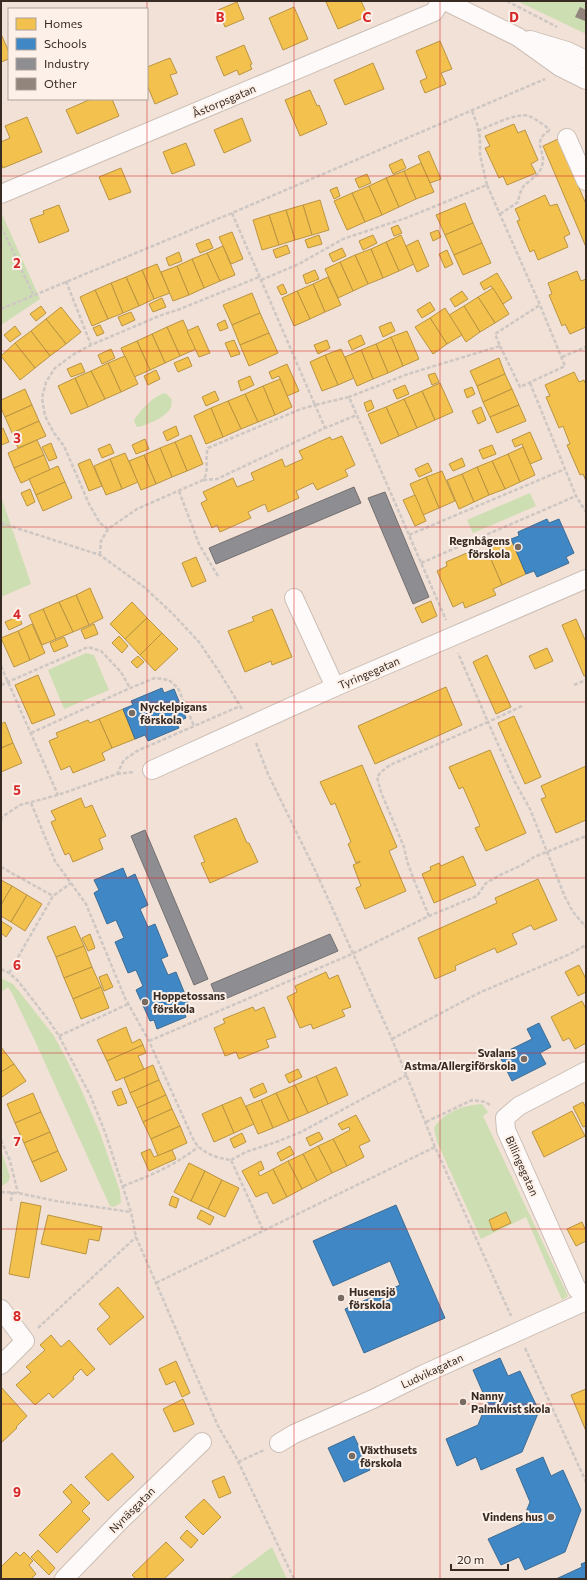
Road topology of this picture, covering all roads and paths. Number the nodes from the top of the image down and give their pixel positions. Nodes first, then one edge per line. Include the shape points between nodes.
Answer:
1 (441, 1) edge
2 (445, 1) edge
3 (507, 1) edge
4 (560, 29) dead end
5 (518, 37) junction
6 (586, 60) edge
7 (560, 67) junction
8 (586, 80) edge
9 (472, 112) junction
10 (550, 130) dead end
11 (478, 131) junction
12 (546, 132) dead end
13 (566, 138) dead end
14 (586, 180) edge
15 (487, 185) junction
16 (1, 194) edge
17 (232, 213) junction
18 (500, 214) junction
19 (1, 226) edge
20 (260, 278) junction
21 (66, 281) junction
22 (33, 294) junction
23 (540, 305) junction
24 (1, 308) edge
25 (91, 345) junction
26 (500, 346) junction
27 (586, 347) edge
28 (562, 357) junction
29 (530, 383) junction
30 (349, 397) junction
31 (315, 405) junction
32 (357, 415) junction
33 (325, 428) junction
34 (565, 469) junction
35 (203, 480) junction
36 (179, 491) junction
37 (576, 496) junction
38 (586, 512) edge
39 (1, 523) edge
40 (108, 528) junction
41 (409, 535) junction
42 (100, 555) junction
43 (421, 562) junction
44 (218, 578) dead end
45 (586, 579) edge
46 (294, 598) dead end
47 (449, 630) junction
48 (1, 666) edge
49 (586, 680) edge
50 (8, 682) junction
51 (1, 685) edge
52 (574, 685) dead end
53 (335, 687) junction
54 (130, 688) junction
55 (240, 706) junction
56 (522, 706) dead end
57 (488, 722) junction
58 (194, 726) junction
59 (249, 726) junction
60 (30, 733) junction
61 (152, 770) dead end
62 (58, 795) junction
63 (31, 803) junction
64 (1, 820) edge
65 (586, 836) edge
66 (548, 851) junction
67 (1, 867) edge
68 (71, 883) junction
69 (53, 896) junction
70 (429, 916) junction
71 (586, 927) edge
72 (586, 945) edge
73 (352, 954) junction
74 (1, 969) edge
75 (9, 973) junction
76 (128, 1004) junction
77 (59, 1036) junction
78 (392, 1039) junction
79 (149, 1041) junction
80 (586, 1071) edge
81 (407, 1075) junction
82 (505, 1118) junction
83 (426, 1122) junction
84 (1, 1140) edge
85 (198, 1147) junction
86 (435, 1147) junction
87 (231, 1160) junction
88 (123, 1186) junction
89 (1, 1192) edge
90 (12, 1192) junction
91 (18, 1193) junction
92 (11, 1202) dead end
93 (131, 1212) junction
94 (263, 1230) junction
95 (136, 1237) junction
96 (156, 1282) junction
97 (586, 1297) edge
98 (586, 1301) edge
99 (1, 1309) edge
100 (518, 1332) junction
101 (25, 1341) junction
102 (1, 1365) edge
103 (202, 1442) dead end
104 (278, 1443) joint
105 (238, 1462) junction
106 (586, 1482) edge
107 (64, 1579) edge
108 (294, 1579) edge

1 - 16 street, Åstorpsgatan via 434,12
2 - 5 street
3 - 4 path
5 - 6 street via 567,51
5 - 7 street
7 - 8 street
7 - 9 path via 553,76
9 - 11 path
9 - 17 path
10 - 11 path via 524,115
11 - 15 path
12 - 18 path via 539,143 543,158 540,171 524,187 518,202
13 - 14 street
15 - 18 path
15 - 20 path via 343,240 299,264
17 - 20 path
17 - 21 path
18 - 23 path
19 - 22 path
20 - 25 path
20 - 31 path
21 - 22 path
21 - 25 path
22 - 24 path
23 - 26 path via 495,334
23 - 28 path
25 - 40 path via 55,368 46,382 42,398 45,416 64,446 89,504 100,523
26 - 29 path via 520,387
26 - 30 path via 408,374
27 - 28 path
28 - 29 path via 565,366
29 - 34 path
30 - 31 path
30 - 32 path
31 - 33 path
31 - 35 path via 208,448 207,474
32 - 33 path
32 - 41 path
33 - 35 path via 217,479
34 - 37 path
34 - 41 path
35 - 36 path
36 - 40 path via 137,509
36 - 44 path via 199,544
37 - 38 path
37 - 43 path
39 - 42 path
40 - 42 path via 101,541
41 - 43 path
42 - 55 path via 144,587 199,642
43 - 47 path
45 - 47 street, Tyringegatan
46 - 53 street
47 - 53 street, Tyringegatan
47 - 57 path
48 - 50 path
49 - 52 path
50 - 51 path
50 - 54 path via 88,647 101,651 121,672
50 - 60 path
53 - 59 street, Tyringegatan
54 - 58 path via 156,678 169,680 178,688
54 - 60 path
55 - 58 path
55 - 59 path
56 - 57 path
57 - 66 path
57 - 70 path via 390,765 377,777
58 - 62 path via 137,751 124,760 117,774
59 - 61 street, Tyringegatan
59 - 73 path via 268,774
60 - 62 path
62 - 63 path
63 - 64 path via 20,805
63 - 68 path via 55,861
65 - 66 path
66 - 70 path via 486,883 477,896
66 - 71 path via 568,902
67 - 69 path
68 - 69 path
68 - 76 path via 86,904
69 - 75 path
70 - 73 path
72 - 78 path via 481,992
73 - 78 path
73 - 79 path
74 - 75 path
75 - 77 path via 33,998
76 - 77 path
76 - 79 path
77 - 88 path via 90,1095
78 - 81 path
79 - 85 path
80 - 82 street via 519,1106
81 - 83 path
81 - 87 path via 301,1132
82 - 83 path via 486,1102 472,1100
82 - 97 street, Billingegatan via 506,1130 577,1289
83 - 86 path
84 - 91 path via 10,1161
85 - 87 path via 219,1159
85 - 88 path via 155,1174
86 - 94 path
86 - 100 path
87 - 94 path
88 - 93 path
89 - 90 path
90 - 91 path
90 - 92 path
91 - 93 path
93 - 95 path
94 - 96 path
95 - 96 path
95 - 101 path
96 - 105 path via 218,1426
98 - 100 street, Ludvikagatan
99 - 101 street
100 - 104 street, Ludvikagatan
100 - 106 path
101 - 102 street
103 - 107 street, Nynäsgatan
104 - 105 path
105 - 108 path

